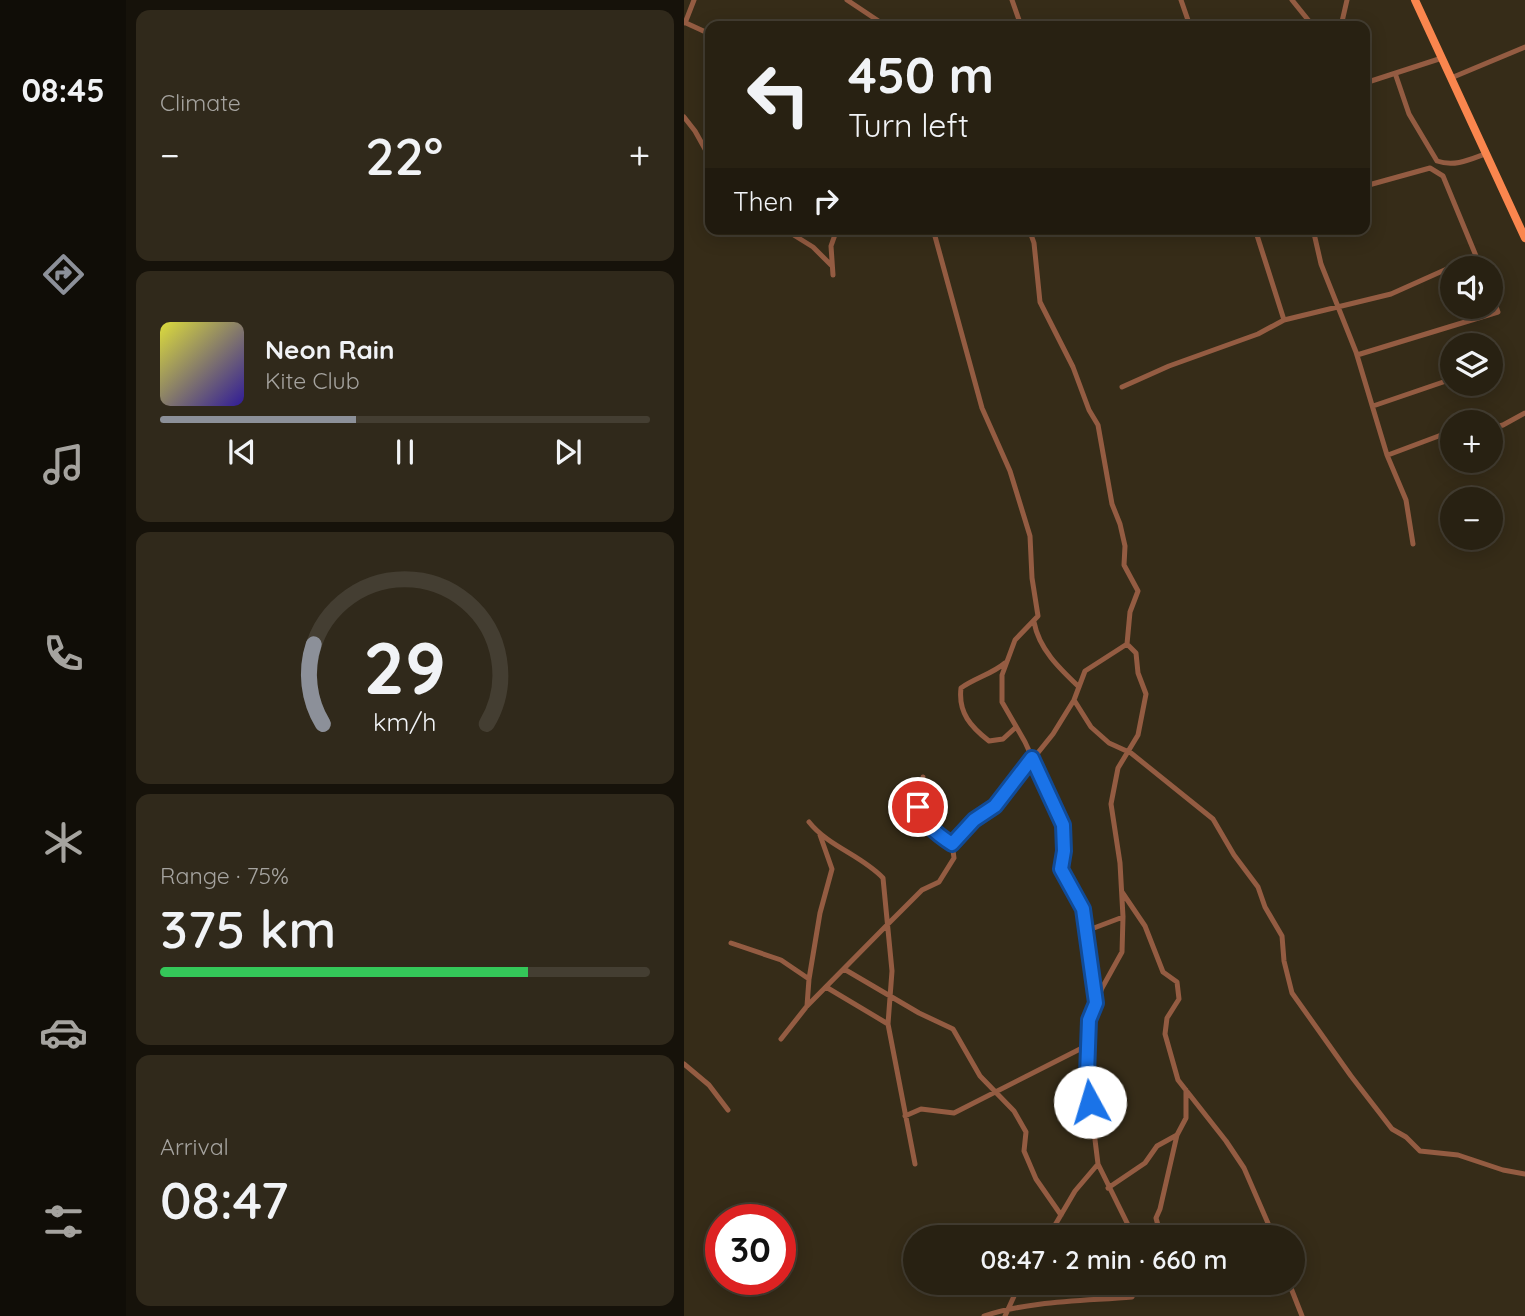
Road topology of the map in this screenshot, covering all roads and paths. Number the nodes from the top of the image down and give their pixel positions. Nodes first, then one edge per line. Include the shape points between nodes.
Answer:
1 (694, 0) edge
2 (847, 0) edge
3 (1012, 0) edge
4 (1181, 0) edge
5 (1292, 0) edge
6 (1347, 0) edge
7 (1415, 0) edge
8 (878, 21) edge
9 (1019, 21) edge
10 (1188, 21) edge
11 (1309, 21) edge
12 (1342, 21) edge
13 (685, 23) edge
14 (705, 32) edge
15 (1525, 47) edge
16 (1442, 58) junction
17 (1395, 73) junction
18 (1451, 78) junction
19 (1370, 81) edge
20 (684, 117) edge
21 (705, 149) edge
22 (1485, 154) junction
23 (1444, 164) junction
24 (1436, 170) junction
25 (1370, 185) edge
26 (794, 235) edge
27 (835, 235) edge
28 (934, 235) edge
29 (1031, 235) edge
30 (1257, 235) edge
31 (1315, 235) edge
32 (1525, 237) edge
33 (1476, 256) edge
34 (832, 265) junction
35 (1440, 270) edge
36 (833, 275) dead end
37 (1338, 307) junction
38 (1475, 319) edge
39 (1284, 320) junction
40 (1357, 355) junction
41 (1440, 383) edge
42 (1122, 387) dead end
43 (1373, 406) junction
44 (1525, 413) edge
45 (1503, 425) edge
46 (1440, 436) edge
47 (1388, 455) junction
48 (1414, 544) dead end
49 (1034, 622) junction
50 (1127, 644) junction
51 (1007, 661) junction
52 (1079, 687) junction
53 (1074, 700) junction
54 (1015, 727) junction
55 (1127, 751) junction
56 (1032, 758) junction
57 (923, 777) dead end
58 (809, 822) dead end
59 (820, 835) junction
60 (952, 844) junction
61 (1122, 892) junction
62 (1123, 917) junction
63 (886, 926) junction
64 (1086, 931) junction
65 (731, 943) dead end
66 (844, 969) junction
67 (809, 979) junction
68 (826, 988) junction
69 (890, 996) junction
70 (1096, 1003) junction
71 (808, 1006) junction
72 (888, 1024) junction
73 (781, 1040) dead end
74 (1088, 1045) junction
75 (684, 1064) edge
76 (1186, 1090) junction
77 (997, 1093) junction
78 (728, 1110) dead end
79 (905, 1116) junction
80 (1177, 1135) junction
81 (916, 1164) dead end
82 (1098, 1164) junction
83 (1525, 1174) edge
84 (1108, 1188) junction
85 (1061, 1216) junction
86 (1055, 1225) edge
87 (1128, 1225) edge
88 (1158, 1225) edge
89 (1269, 1225) edge
90 (1014, 1295) edge
91 (1133, 1295) edge
92 (1294, 1295) edge
93 (1006, 1313) edge
94 (984, 1316) edge
95 (1302, 1316) edge

1 - 13 street
2 - 8 street
3 - 9 street
4 - 10 street
5 - 11 street
6 - 12 street
7 - 16 main road
13 - 14 street
15 - 18 street
16 - 17 street
16 - 18 main road
17 - 19 street
17 - 23 street via 1415,125 1437,161
18 - 22 main road
20 - 21 street
22 - 23 street
22 - 32 main road
23 - 24 street
24 - 25 street
24 - 33 street via 1443,176
26 - 34 street
27 - 34 street
28 - 49 street via 982,408 1010,471 1030,536 1038,616
29 - 50 street via 1040,302 1098,425 1112,504 1125,546 1124,565 1138,591 1130,612
30 - 39 street
31 - 37 street
34 - 36 street
35 - 37 street via 1412,286
37 - 39 street
37 - 40 street
38 - 40 street
39 - 42 street
40 - 43 street
41 - 43 street
43 - 47 street
44 - 45 street
46 - 47 street
47 - 48 street via 1406,500
49 - 51 street via 1015,640
49 - 52 street via 1036,636 1052,661
50 - 52 street via 1085,671
50 - 55 street via 1136,653 1146,694 1138,735
51 - 54 street via 1002,702
51 - 54 street via 961,688 960,699 969,725 989,741 1002,739
52 - 53 street
53 - 55 street via 1091,727
53 - 56 street
54 - 56 street
55 - 61 street via 1118,768 1112,804
55 - 83 street via 1213,819 1258,887 1282,936 1292,993 1392,1129 1420,1151 1458,1155
56 - 60 street via 995,806
56 - 64 street via 1063,825 1061,869 1083,909
57 - 60 street via 918,807 934,832
58 - 59 street
59 - 63 street via 883,878
59 - 67 street via 832,869
60 - 63 street via 954,858 940,883 922,890
61 - 62 street
61 - 76 street via 1145,926 1163,972 1177,982 1179,999 1167,1018 1165,1034
62 - 64 street
62 - 70 street via 1122,952
63 - 66 street
63 - 69 street
64 - 70 street
65 - 67 street via 781,960
66 - 68 street
66 - 69 street
67 - 71 street
68 - 71 street
68 - 72 street
69 - 72 street
69 - 77 street via 953,1030 980,1076
70 - 74 street via 1089,1020
71 - 73 street
72 - 79 street
74 - 77 street
74 - 82 street via 1087,1075
75 - 78 street via 709,1085
76 - 80 street via 1186,1118
76 - 89 street via 1243,1168
77 - 79 street via 954,1113 921,1109
77 - 85 street via 1026,1132 1024,1151
79 - 81 street
80 - 84 street
80 - 88 street
82 - 84 street
82 - 85 street
84 - 87 street
85 - 86 street
90 - 93 street
91 - 93 street
92 - 95 street
93 - 94 street

